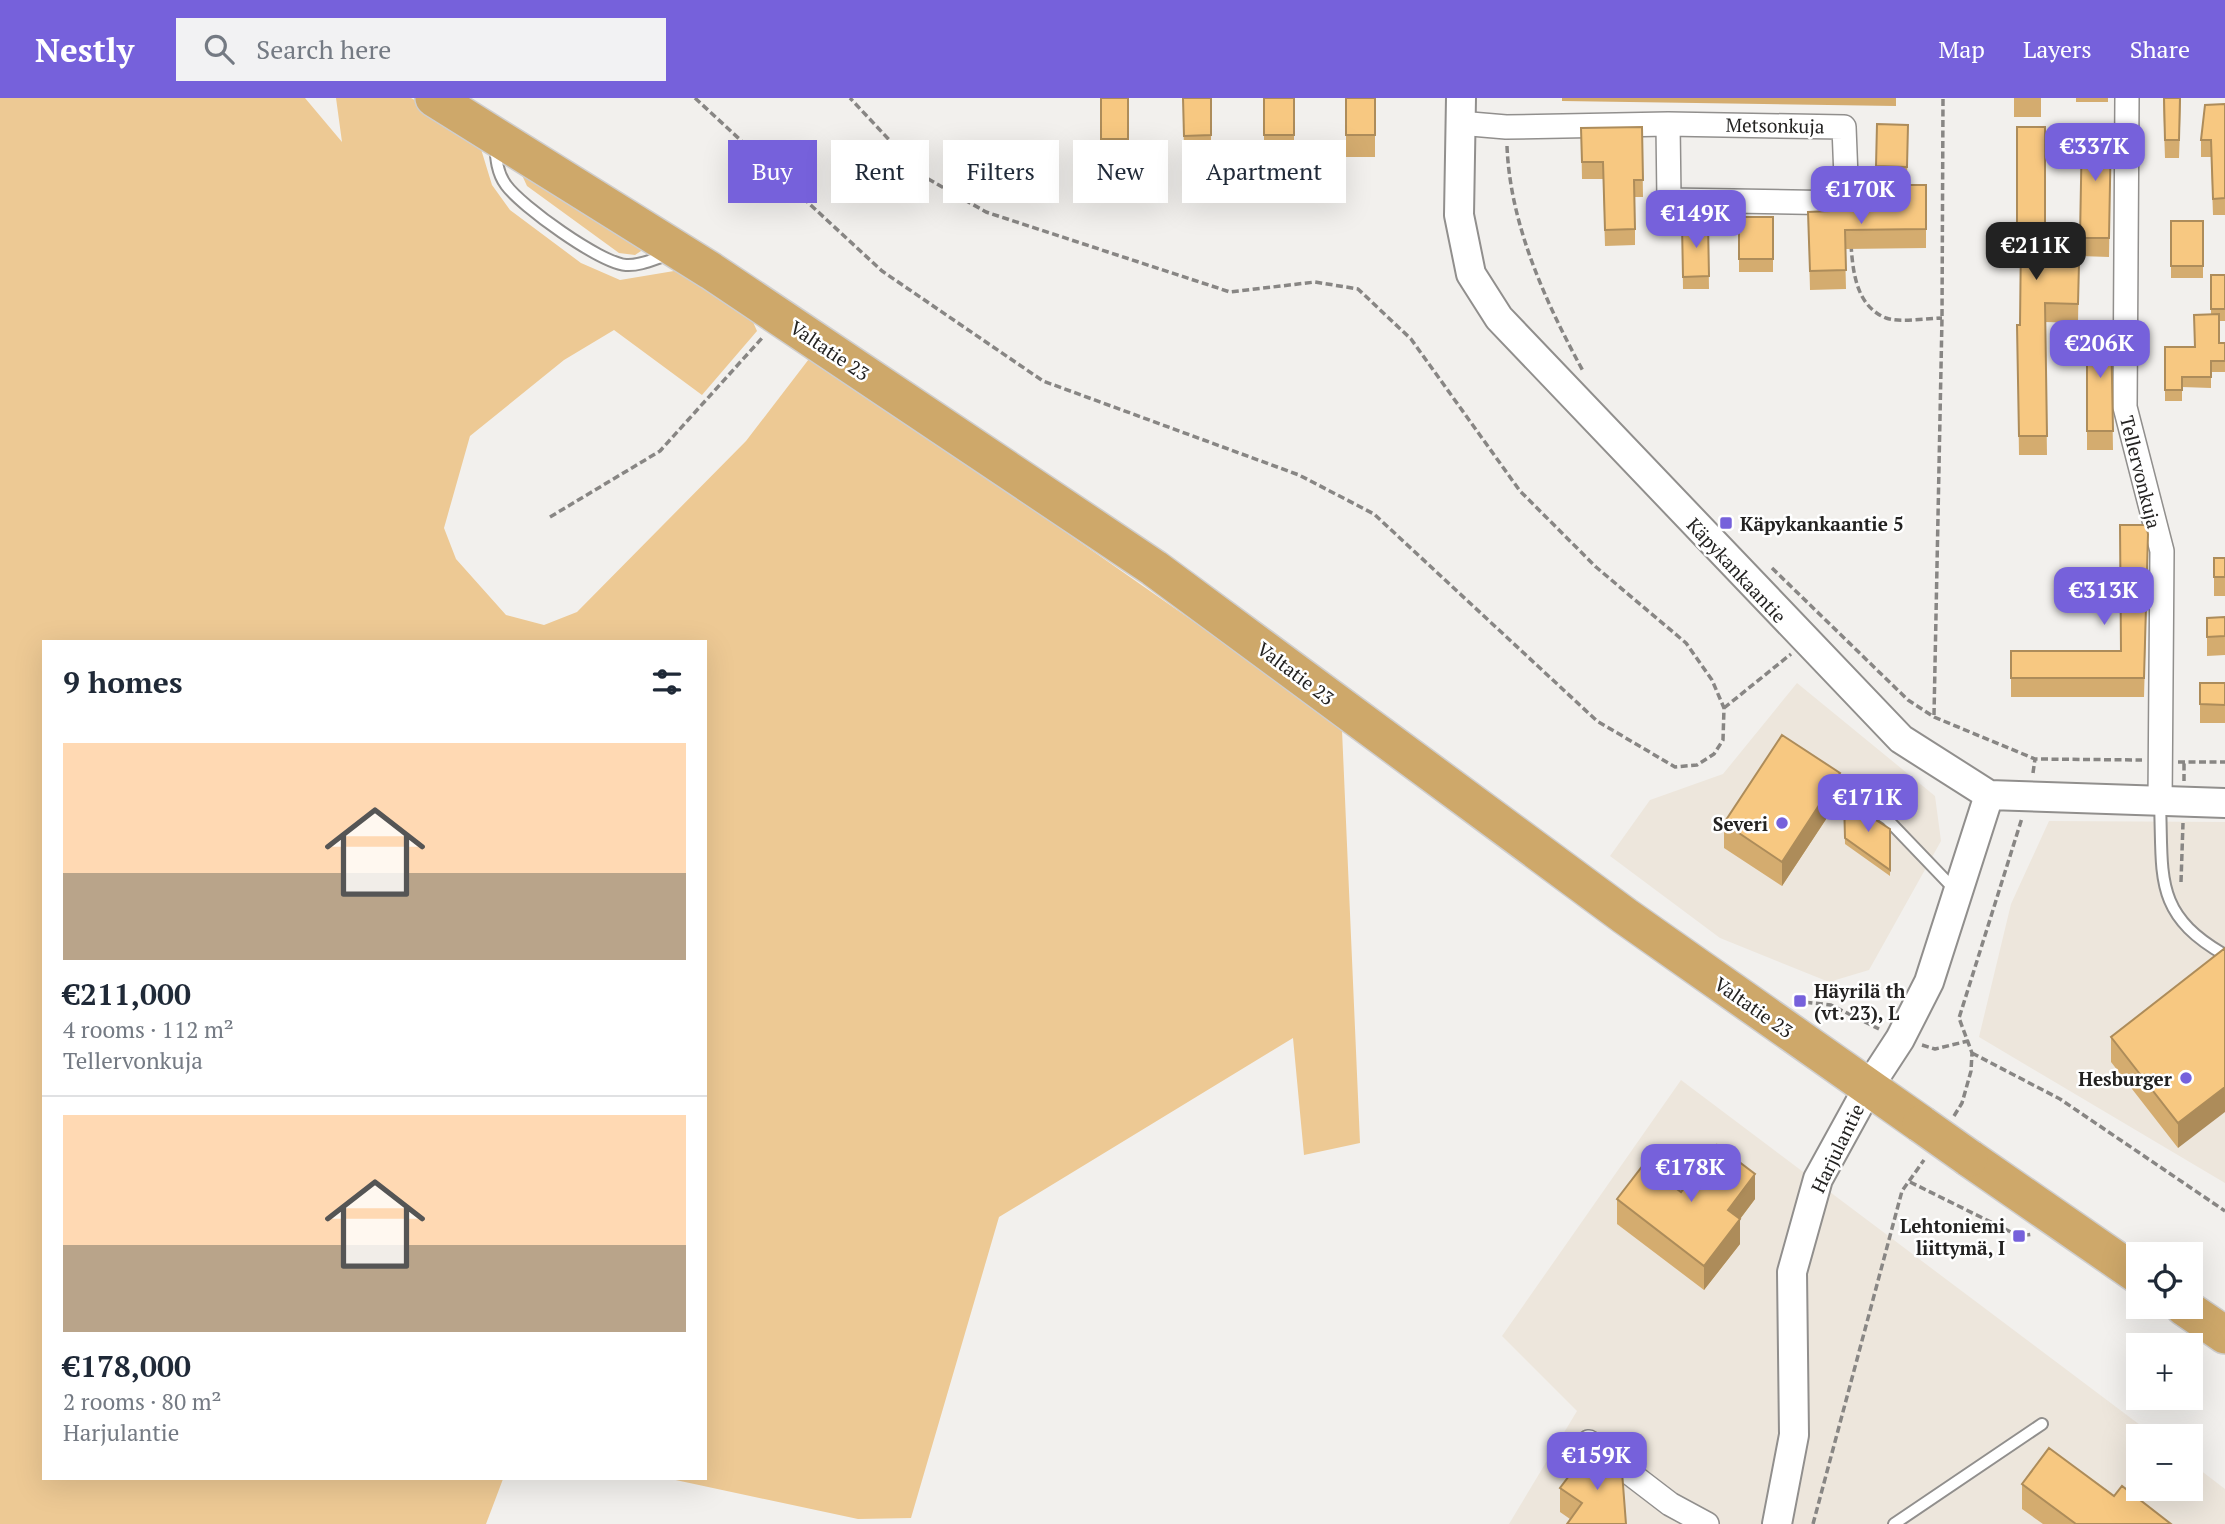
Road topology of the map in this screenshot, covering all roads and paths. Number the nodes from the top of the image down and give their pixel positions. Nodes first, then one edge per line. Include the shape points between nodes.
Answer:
1 (434, 98) edge
2 (695, 98) edge
3 (850, 98) edge
4 (1943, 98) edge
5 (2127, 98) edge
6 (1460, 110) edge
7 (1668, 124) junction
8 (1506, 127) junction
9 (1851, 242) edge
10 (781, 317) junction
11 (1942, 318) junction
12 (1588, 381) dead end
13 (550, 517) dead end
14 (1763, 560) dead end
15 (1828, 619) junction
16 (1805, 642) junction
17 (1724, 708) junction
18 (1934, 717) junction
19 (2161, 762) junction
20 (2184, 762) junction
21 (2225, 762) edge
22 (1819, 774) edge
23 (1989, 795) junction
24 (2172, 803) junction
25 (2225, 803) edge
26 (2180, 886) dead end
27 (1957, 893) junction
28 (2225, 955) edge
29 (1788, 1001) dead end
30 (1900, 1039) junction
31 (1968, 1041) dead end
32 (1972, 1053) dead end
33 (1868, 1088) junction
34 (1909, 1181) dead end
35 (2225, 1211) edge
36 (2069, 1227) junction
37 (2126, 1267) edge
38 (2203, 1319) edge
39 (2224, 1332) edge
40 (2042, 1424) dead end
41 (1589, 1442) dead end
42 (1707, 1524) edge
43 (1777, 1524) edge
44 (1894, 1524) edge

1 - 10 highway, Valtatie 23
2 - 17 path via 882,271 1043,381 1299,475 1374,514 1597,721 1675,767 1697,765 1714,754 1723,740
3 - 17 path via 922,176 986,212 1230,292 1315,282 1358,289 1412,339 1520,491 1595,567 1686,643 1712,680
4 - 11 path
5 - 19 street, Tellervonkuja via 2125,407 2162,551
6 - 8 street, Metsonkuja
6 - 16 street, Käpykankaantie via 1459,215 1471,274 1499,318
7 - 7 street, Metsonkuja via 1844,127 1847,203 1669,200
7 - 8 street, Metsonkuja
8 - 12 path via 1509,183 1549,309
9 - 11 path via 1854,281 1867,303 1886,318
10 - 13 path via 660,451
10 - 33 highway, Valtatie 23 via 1154,568 1625,916
11 - 18 path
14 - 15 path
15 - 16 path
15 - 18 path via 1908,700
16 - 17 path
16 - 23 street, Käpykankaantie via 1901,738
18 - 19 path via 2035,759
19 - 20 path
19 - 24 street, Tellervonkuja
20 - 21 path
20 - 24 path
22 - 27 lane via 1887,819
23 - 24 street
23 - 27 street, Harjulantie
24 - 25 street
24 - 26 path
24 - 28 lane via 2162,873 2172,910 2187,929
27 - 30 street, Harjulantie via 1929,982
29 - 30 path via 1831,1005
30 - 31 path via 1935,1049
30 - 33 street, Harjulantie
32 - 35 path via 2060,1099
33 - 36 highway, Valtatie 23, bridge
33 - 43 street, Harjulantie via 1818,1179 1792,1272 1794,1435
34 - 36 path via 2019,1236
36 - 37 highway, Valtatie 23
38 - 39 highway
40 - 44 lane
41 - 42 street via 1670,1504

